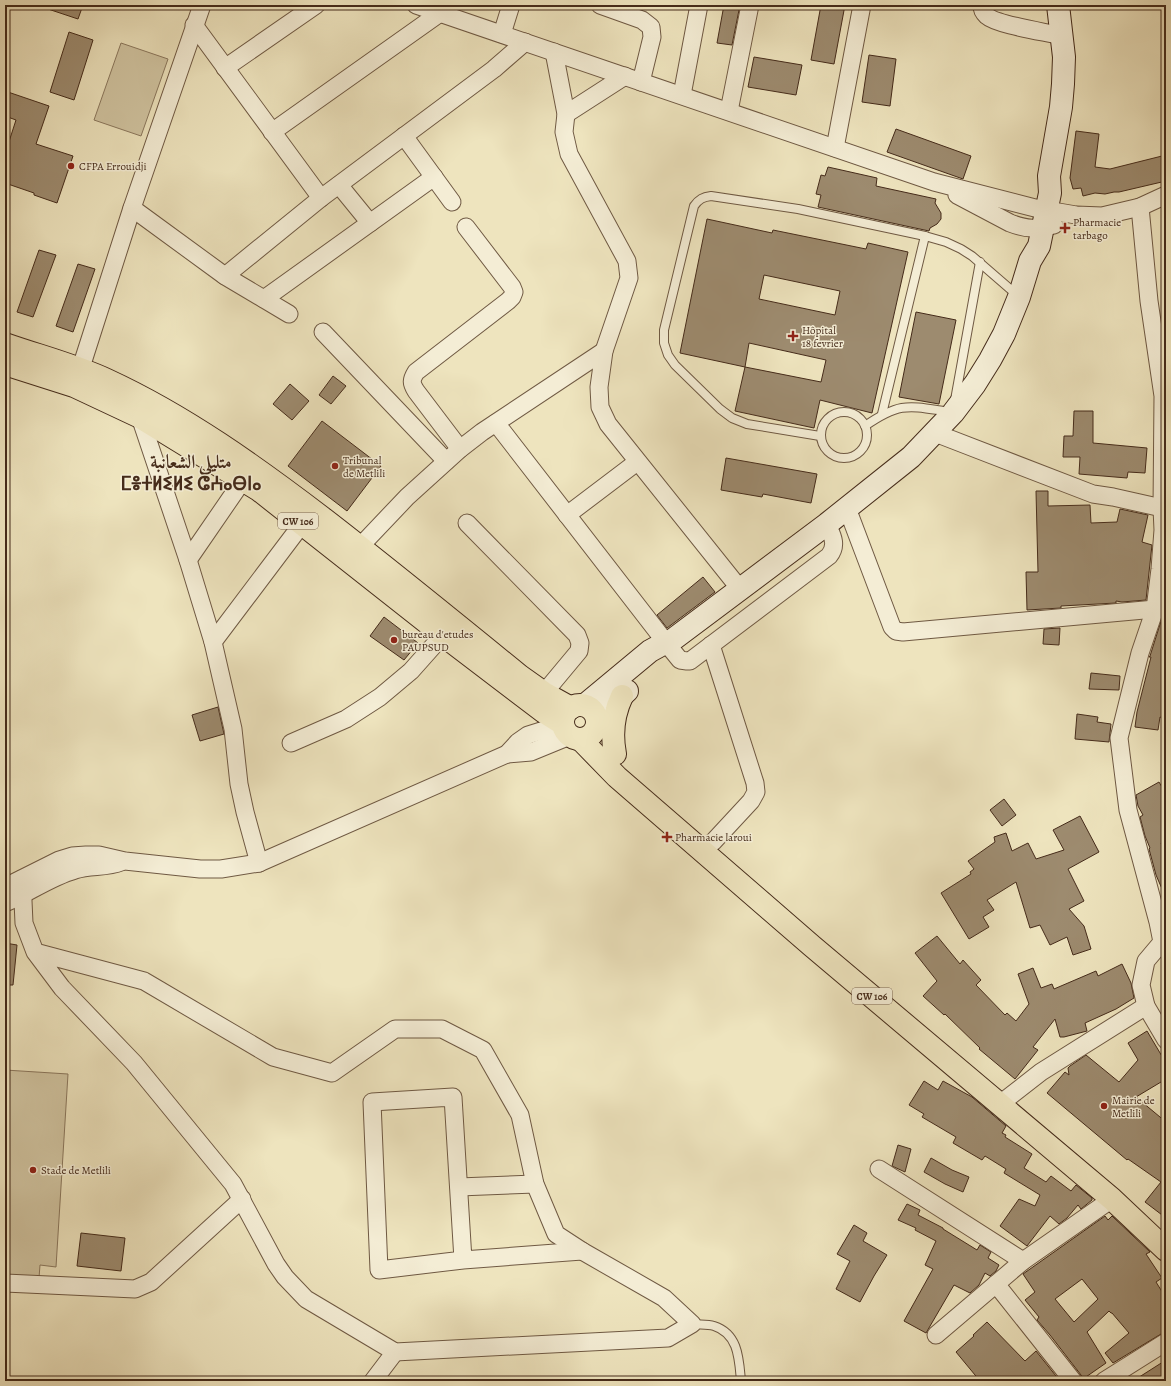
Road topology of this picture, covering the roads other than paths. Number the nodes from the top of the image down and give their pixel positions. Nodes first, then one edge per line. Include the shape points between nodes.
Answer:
1 (202, 5) edge
2 (316, 5) edge
3 (416, 5) edge
4 (511, 5) edge
5 (600, 5) edge
6 (699, 5) edge
7 (750, 5) edge
8 (862, 5) edge
9 (982, 5) edge
10 (1058, 5) edge
11 (441, 9) edge
12 (194, 25) junction
13 (502, 34) junction
14 (1062, 36) junction
15 (525, 42) junction
16 (554, 52) junction
17 (225, 68) junction
18 (633, 79) junction
19 (682, 95) junction
20 (729, 112) junction
21 (566, 114) junction
22 (272, 132) junction
23 (404, 136) junction
24 (835, 148) junction
25 (434, 178) junction
26 (339, 185) junction
27 (1166, 195) edge
28 (321, 198) junction
29 (452, 202) dead end
30 (1140, 207) junction
31 (132, 208) junction
32 (1039, 219) junction
33 (370, 223) junction
34 (466, 227) dead end
35 (925, 236) junction
36 (980, 262) junction
37 (225, 276) junction
38 (1019, 297) junction
39 (264, 299) junction
40 (289, 314) dead end
41 (323, 332) dead end
42 (5, 344) edge
43 (604, 351) junction
44 (5, 364) edge
45 (78, 378) junction
46 (953, 413) junction
47 (882, 414) junction
48 (140, 417) junction
49 (496, 423) junction
50 (865, 426) junction
51 (935, 433) junction
52 (820, 436) junction
53 (460, 449) junction
54 (446, 461) junction
55 (637, 462) junction
56 (243, 480) junction
57 (847, 508) junction
58 (1162, 508) junction
59 (567, 515) junction
60 (467, 523) dead end
61 (302, 524) junction
62 (827, 524) junction
63 (354, 553) junction
64 (188, 560) junction
65 (740, 589) junction
66 (1161, 608) edge
67 (443, 635) junction
68 (213, 642) junction
69 (667, 644) junction
70 (711, 645) junction
71 (544, 693) junction
72 (622, 696) junction
73 (578, 723) junction
74 (291, 743) dead end
75 (615, 754) junction
76 (713, 842) junction
77 (259, 863) junction
78 (5, 887) edge
79 (23, 887) junction
80 (5, 903) edge
81 (1164, 941) edge
82 (35, 952) junction
83 (1146, 1006) junction
84 (1166, 1040) edge
85 (1004, 1101) junction
86 (879, 1169) dead end
87 (535, 1184) junction
88 (459, 1187) junction
89 (242, 1199) junction
90 (1112, 1199) junction
91 (1166, 1234) edge
92 (1166, 1250) edge
93 (582, 1251) junction
94 (464, 1260) junction
95 (1023, 1262) junction
96 (5, 1283) edge
97 (996, 1284) junction
98 (692, 1324) junction
99 (936, 1335) dead end
100 (1166, 1342) edge
101 (395, 1352) junction
102 (373, 1381) edge
103 (741, 1381) edge
104 (1073, 1381) edge
105 (1104, 1381) edge

1 - 12 street
2 - 17 street
3 - 11 street
4 - 13 street
5 - 18 street via 642,20 650,27 652,37
6 - 19 street
7 - 20 street
8 - 24 street
9 - 14 street via 982,12 999,22
10 - 14 main road
11 - 13 street
11 - 22 street
12 - 17 street
12 - 31 street
13 - 15 street
14 - 32 main road via 1064,84 1049,176 1042,186
15 - 16 street
15 - 23 street via 494,69
16 - 18 street
16 - 21 street
17 - 22 street
18 - 19 street
18 - 21 street
19 - 20 street
20 - 24 street
21 - 43 street via 564,132 569,154 627,261 629,278
22 - 28 street
23 - 25 street
23 - 26 street
24 - 32 street
25 - 29 street
25 - 33 street
26 - 28 street
26 - 33 street
27 - 30 street
28 - 37 street
30 - 32 street via 1118,213
30 - 58 street via 1148,301 1163,396
31 - 37 street
31 - 45 street
32 - 38 main road via 1027,250 1030,261
33 - 39 street
34 - 53 street via 514,292 508,301 416,372 412,379 416,391
35 - 36 lane via 961,249
35 - 47 lane
35 - 52 lane via 798,208 711,196 704,196 694,206 664,330 664,343 668,354 675,365 732,418 747,424
36 - 38 lane
36 - 46 lane
37 - 39 street
38 - 46 main road via 990,360
39 - 40 street
41 - 54 street
42 - 45 main road
43 - 49 street
43 - 55 street via 599,387 600,407 608,424
44 - 45 main road, CW 106
45 - 48 main road, CW 106
45 - 63 main road via 107,380 163,409 214,440 268,476
46 - 47 lane via 906,406
46 - 51 main road
47 - 50 lane
48 - 56 main road, CW 106
48 - 64 street
49 - 53 street
49 - 59 street
50 - 52 lane via 860,418 843,412 827,419
50 - 52 lane via 867,435 860,452 844,459 827,452
51 - 57 main road via 911,457
51 - 58 street via 1093,494
53 - 54 street
54 - 63 street via 407,497
55 - 59 street
55 - 65 street
56 - 61 main road, CW 106
56 - 64 street
57 - 62 main road
57 - 66 street via 892,627 896,631
58 - 66 street
59 - 69 street
60 - 71 street via 577,635 579,651
61 - 63 main road, CW 106
61 - 68 street
62 - 65 main road
62 - 70 street via 834,540 829,556
63 - 67 main road, CW 106
63 - 71 main road
64 - 68 street
65 - 69 main road
66 - 81 street via 1140,653 1119,738 1128,810
67 - 73 main road, CW 106 via 544,712
67 - 74 street via 411,671 380,697 346,719
68 - 77 street via 233,729 239,784
69 - 70 street via 680,660 687,661
69 - 72 main road via 658,659
69 - 73 main road via 650,651
70 - 76 street via 756,792 751,801
71 - 73 main road
72 - 73 main road
72 - 75 main road via 612,730
73 - 75 main road, CW 106
73 - 77 street via 528,735 507,754
73 - 85 main road, CW 106 via 617,777 818,951
75 - 76 main road, CW 106
76 - 85 main road, CW 106
77 - 79 street via 220,869 200,869 125,861 99,854 72,856 59,860
78 - 79 street
79 - 80 street
79 - 82 street via 24,923
81 - 83 street via 1146,961 1141,985
82 - 87 street via 144,980 273,1056 332,1073 395,1029 442,1029 483,1050 520,1115
82 - 89 street via 62,988 134,1063 233,1184
83 - 84 street
83 - 85 street via 1041,1072
85 - 90 main road, CW 106
85 - 91 main road, CW 106
86 - 95 street
87 - 88 street
87 - 93 street via 556,1234
88 - 94 street
88 - 94 street via 452,1097 372,1102 379,1270
89 - 96 street via 151,1282 135,1289
89 - 101 street via 276,1264 294,1288 306,1299
90 - 92 main road, CW 106
90 - 95 street
93 - 94 street
93 - 98 street via 664,1298
95 - 97 street
97 - 99 street
97 - 104 street
98 - 101 street via 668,1338
98 - 103 lane via 713,1326 725,1332 735,1344
100 - 105 street
101 - 102 street

